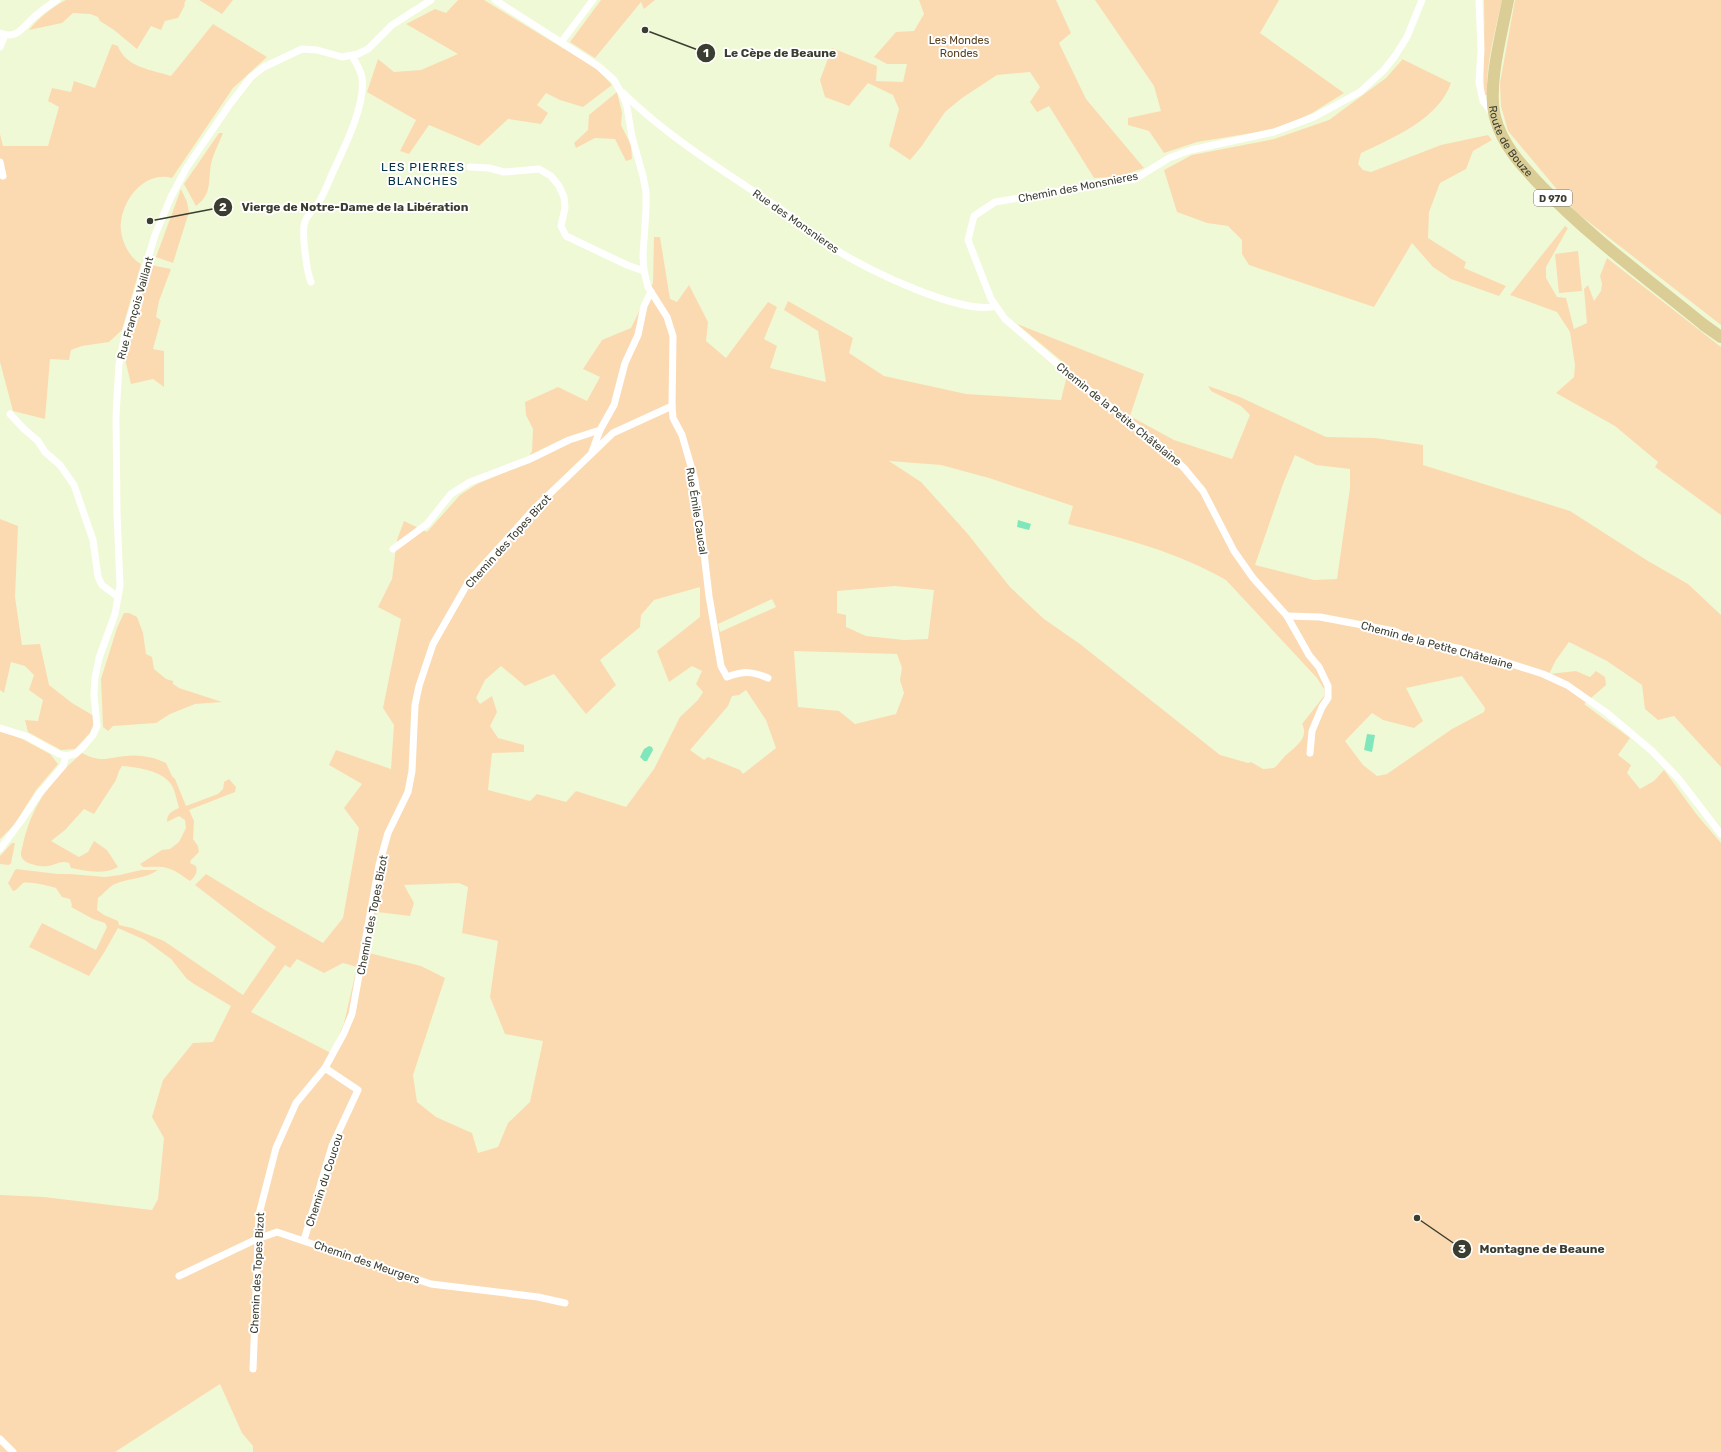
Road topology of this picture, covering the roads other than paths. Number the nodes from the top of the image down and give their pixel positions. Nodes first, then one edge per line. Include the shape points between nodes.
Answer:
1 (57, 0) edge
2 (431, 0) edge
3 (495, 0) edge
4 (593, 0) edge
5 (1422, 0) edge
6 (1479, 0) edge
7 (1508, 0) edge
8 (2, 34) edge
9 (562, 41) junction
10 (0, 47) edge
11 (352, 56) junction
12 (619, 90) junction
13 (1495, 116) junction
14 (0, 162) edge
15 (470, 167) dead end
16 (3, 176) dead end
17 (644, 271) junction
18 (311, 282) dead end
19 (651, 292) junction
20 (996, 306) junction
21 (1005, 319) joint
22 (1721, 337) edge
23 (672, 406) junction
24 (10, 414) dead end
25 (600, 430) junction
26 (591, 454) junction
27 (393, 549) dead end
28 (118, 597) junction
29 (1287, 616) junction
30 (768, 678) dead end
31 (0, 728) edge
32 (1310, 753) dead end
33 (66, 756) junction
34 (1721, 834) edge
35 (0, 849) edge
36 (325, 1068) junction
37 (257, 1239) junction
38 (304, 1240) junction
39 (178, 1276) dead end
40 (565, 1303) dead end
41 (253, 1369) dead end
42 (0, 1439) edge
43 (13, 1452) edge

1 - 8 street via 33,18 22,31 13,35
2 - 11 street, Rue François Vaillant via 388,29 368,49
3 - 9 street
4 - 9 street
5 - 20 street, Chemin des Monsnieres via 1407,37 1384,70 1360,92 1314,117 1274,132 1191,150 1169,158 1135,179 995,202 974,216 968,240
6 - 13 street via 1479,82 1483,101
7 - 13 main road, Route de Bouze / D 970 via 1494,73
8 - 10 street
9 - 12 street via 598,66 614,80
11 - 18 street via 362,78 359,106 319,202 304,222 306,262
11 - 28 street, Rue François Vaillant via 336,56 317,50 302,49 258,71 230,104 170,197 155,235 125,334 116,387 120,573
12 - 17 street, Rue Émile Caucal via 627,107 645,188
12 - 20 street, Rue des Monsnieres via 640,110 714,166 780,209 837,251 893,280 954,302 980,308
13 - 22 main road, Route de Bouze / D 970 via 1504,138 1520,163 1559,204 1581,225
14 - 16 street
15 - 17 street via 504,172 545,172 556,181 564,197 565,208 561,226 566,236
17 - 19 street, Rue Émile Caucal
19 - 23 street, Rue Émile Caucal via 670,323 674,346
19 - 25 street via 644,306 638,335 625,363 614,405
20 - 21 street, Chemin des Monsnieres
21 - 29 street, Chemin de la Petite Châtelaine via 1184,468 1203,491 1234,551 1253,578
23 - 26 street, Chemin des Topes Bizot via 613,433
23 - 30 street, Rue Émile Caucal via 673,418 682,435 695,480 711,612 721,666 727,677 741,672 754,672
24 - 28 street via 60,465 74,485 93,540 98,577 102,585
25 - 26 street
25 - 27 street via 569,440 528,460 470,482 451,494 427,524
26 - 36 street, Chemin des Topes Bizot via 535,508 469,581 433,644 419,686 408,792 388,833 379,865 352,1014
28 - 33 street, Rue François Vaillant via 115,614 95,673 94,694 98,722 96,731 79,751
29 - 32 street via 1328,686 1328,698 1312,731
29 - 34 street, Chemin de la Petite Châtelaine via 1320,617 1394,631 1416,640 1493,658 1543,674 1567,685 1607,713 1652,751 1678,778
31 - 33 street via 26,736
33 - 35 street via 63,766 38,794
36 - 37 street, Chemin des Topes Bizot via 296,1103 276,1148 259,1214
36 - 38 street, Chemin du Coucou via 358,1090 332,1146
37 - 38 street, Chemin des Meurgers via 277,1232
37 - 39 street, Chemin des Meurgers
37 - 41 street, Chemin des Topes Bizot
38 - 40 street, Chemin des Meurgers via 431,1284 538,1297
42 - 43 street

